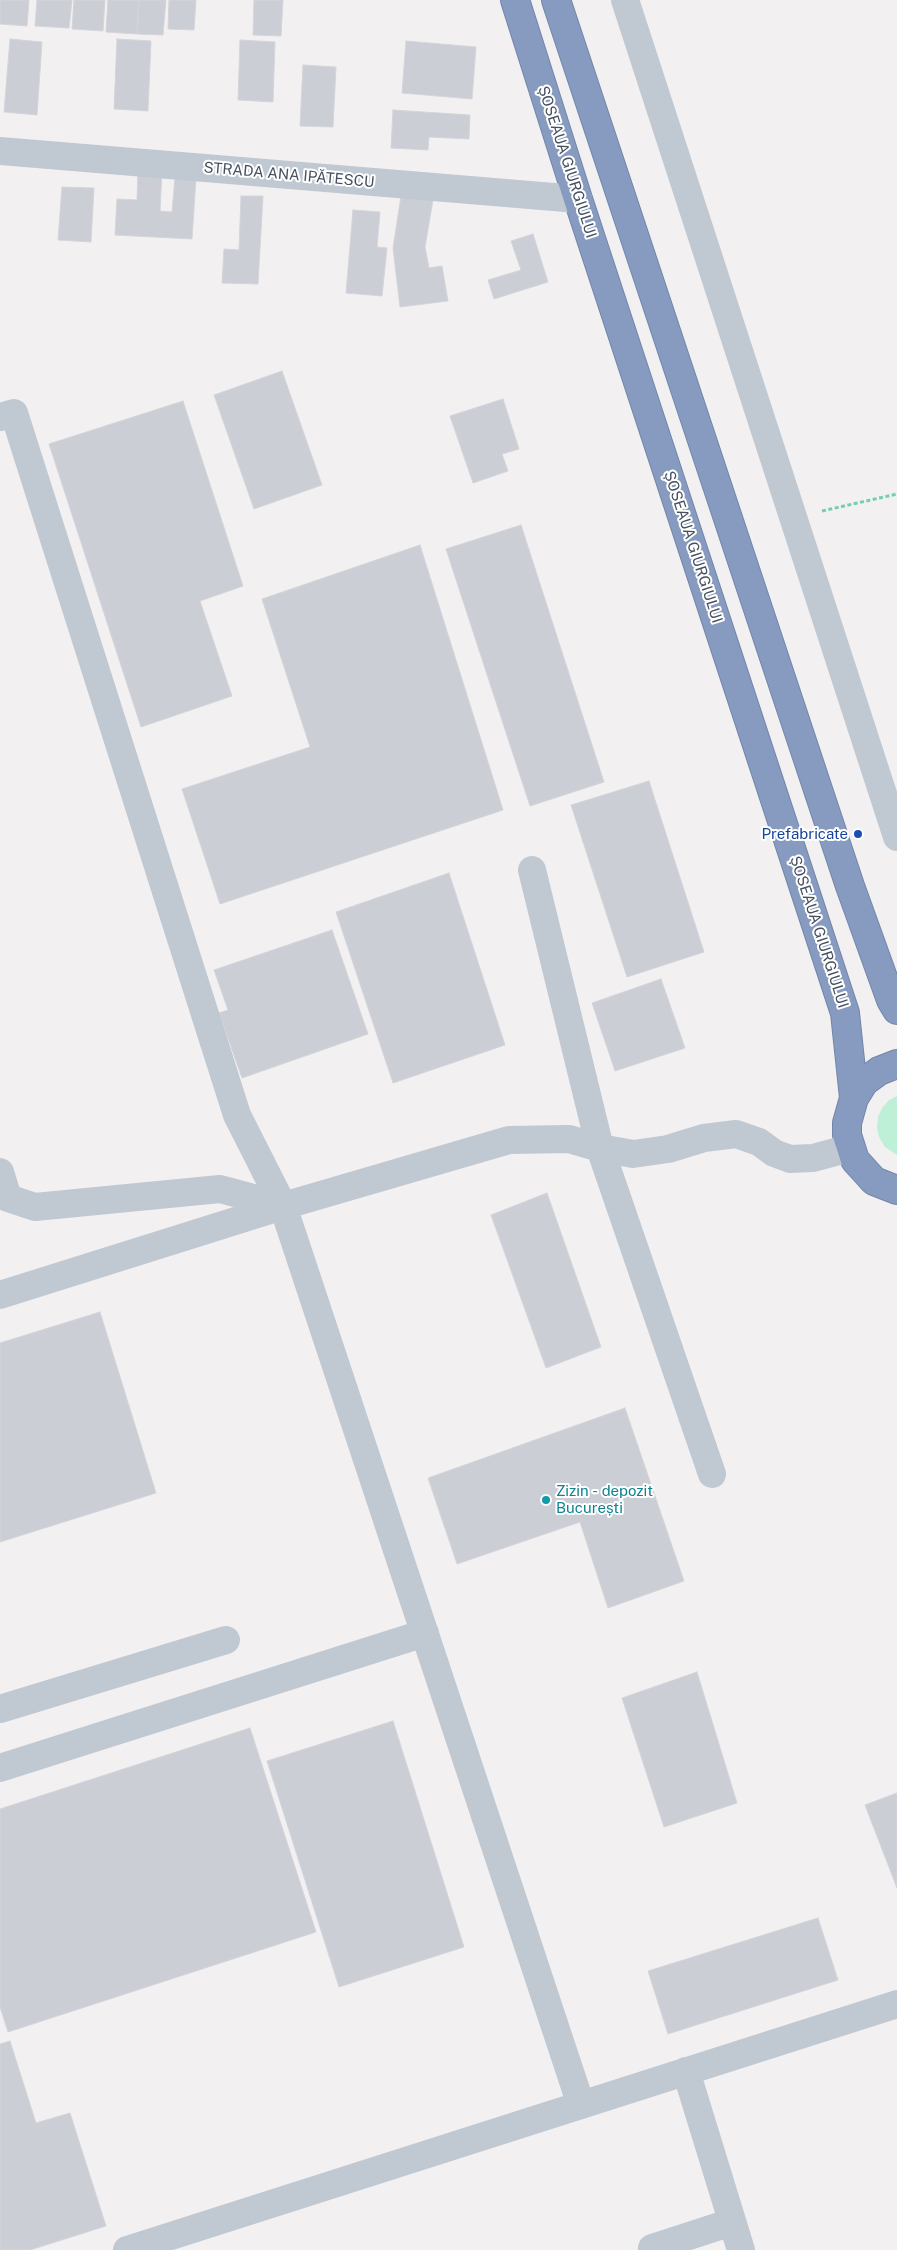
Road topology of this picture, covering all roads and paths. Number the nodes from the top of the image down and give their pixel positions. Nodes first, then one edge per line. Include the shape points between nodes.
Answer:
1 (515, 0) edge
2 (556, 0) edge
3 (625, 0) edge
4 (0, 151) edge
5 (578, 199) junction
6 (0, 417) edge
7 (897, 494) edge
8 (793, 519) junction
9 (897, 837) edge
10 (532, 870) dead end
11 (895, 1001) edge
12 (897, 1064) edge
13 (854, 1098) junction
14 (600, 1148) junction
15 (850, 1148) junction
16 (0, 1172) edge
17 (894, 1194) edge
18 (283, 1206) junction
19 (0, 1295) edge
20 (712, 1474) dead end
21 (425, 1633) junction
22 (226, 1640) dead end
23 (0, 1709) edge
24 (0, 1768) edge
25 (897, 2004) edge
26 (686, 2071) junction
27 (581, 2105) junction
28 (732, 2222) junction
29 (652, 2248) dead end
30 (127, 2250) edge
31 (741, 2250) edge

1 - 5 highway, ȘOSEAUA GIURGIULUI
2 - 11 highway via 847,878
3 - 8 street
4 - 5 street, STRADA ANA IPĂTESCU
5 - 13 highway, ȘOSEAUA GIURGIULUI via 845,1013
6 - 18 street via 14,413 237,1115
7 - 8 path
8 - 9 street
10 - 14 street
12 - 13 highway, ȘOSEAUA GIURGIULUI via 864,1082
13 - 15 highway, ȘOSEAUA GIURGIULUI via 847,1122
14 - 15 street via 633,1154 736,1134 790,1159 813,1158
14 - 18 street via 569,1139 509,1140
14 - 20 street
15 - 17 highway, ȘOSEAUA GIURGIULUI via 863,1171
16 - 18 street via 8,1198 35,1207 220,1188
18 - 19 street
18 - 21 street
21 - 24 street
21 - 27 street
22 - 23 street
25 - 26 street
26 - 27 street
26 - 28 street
27 - 30 street
28 - 29 street
28 - 31 street

